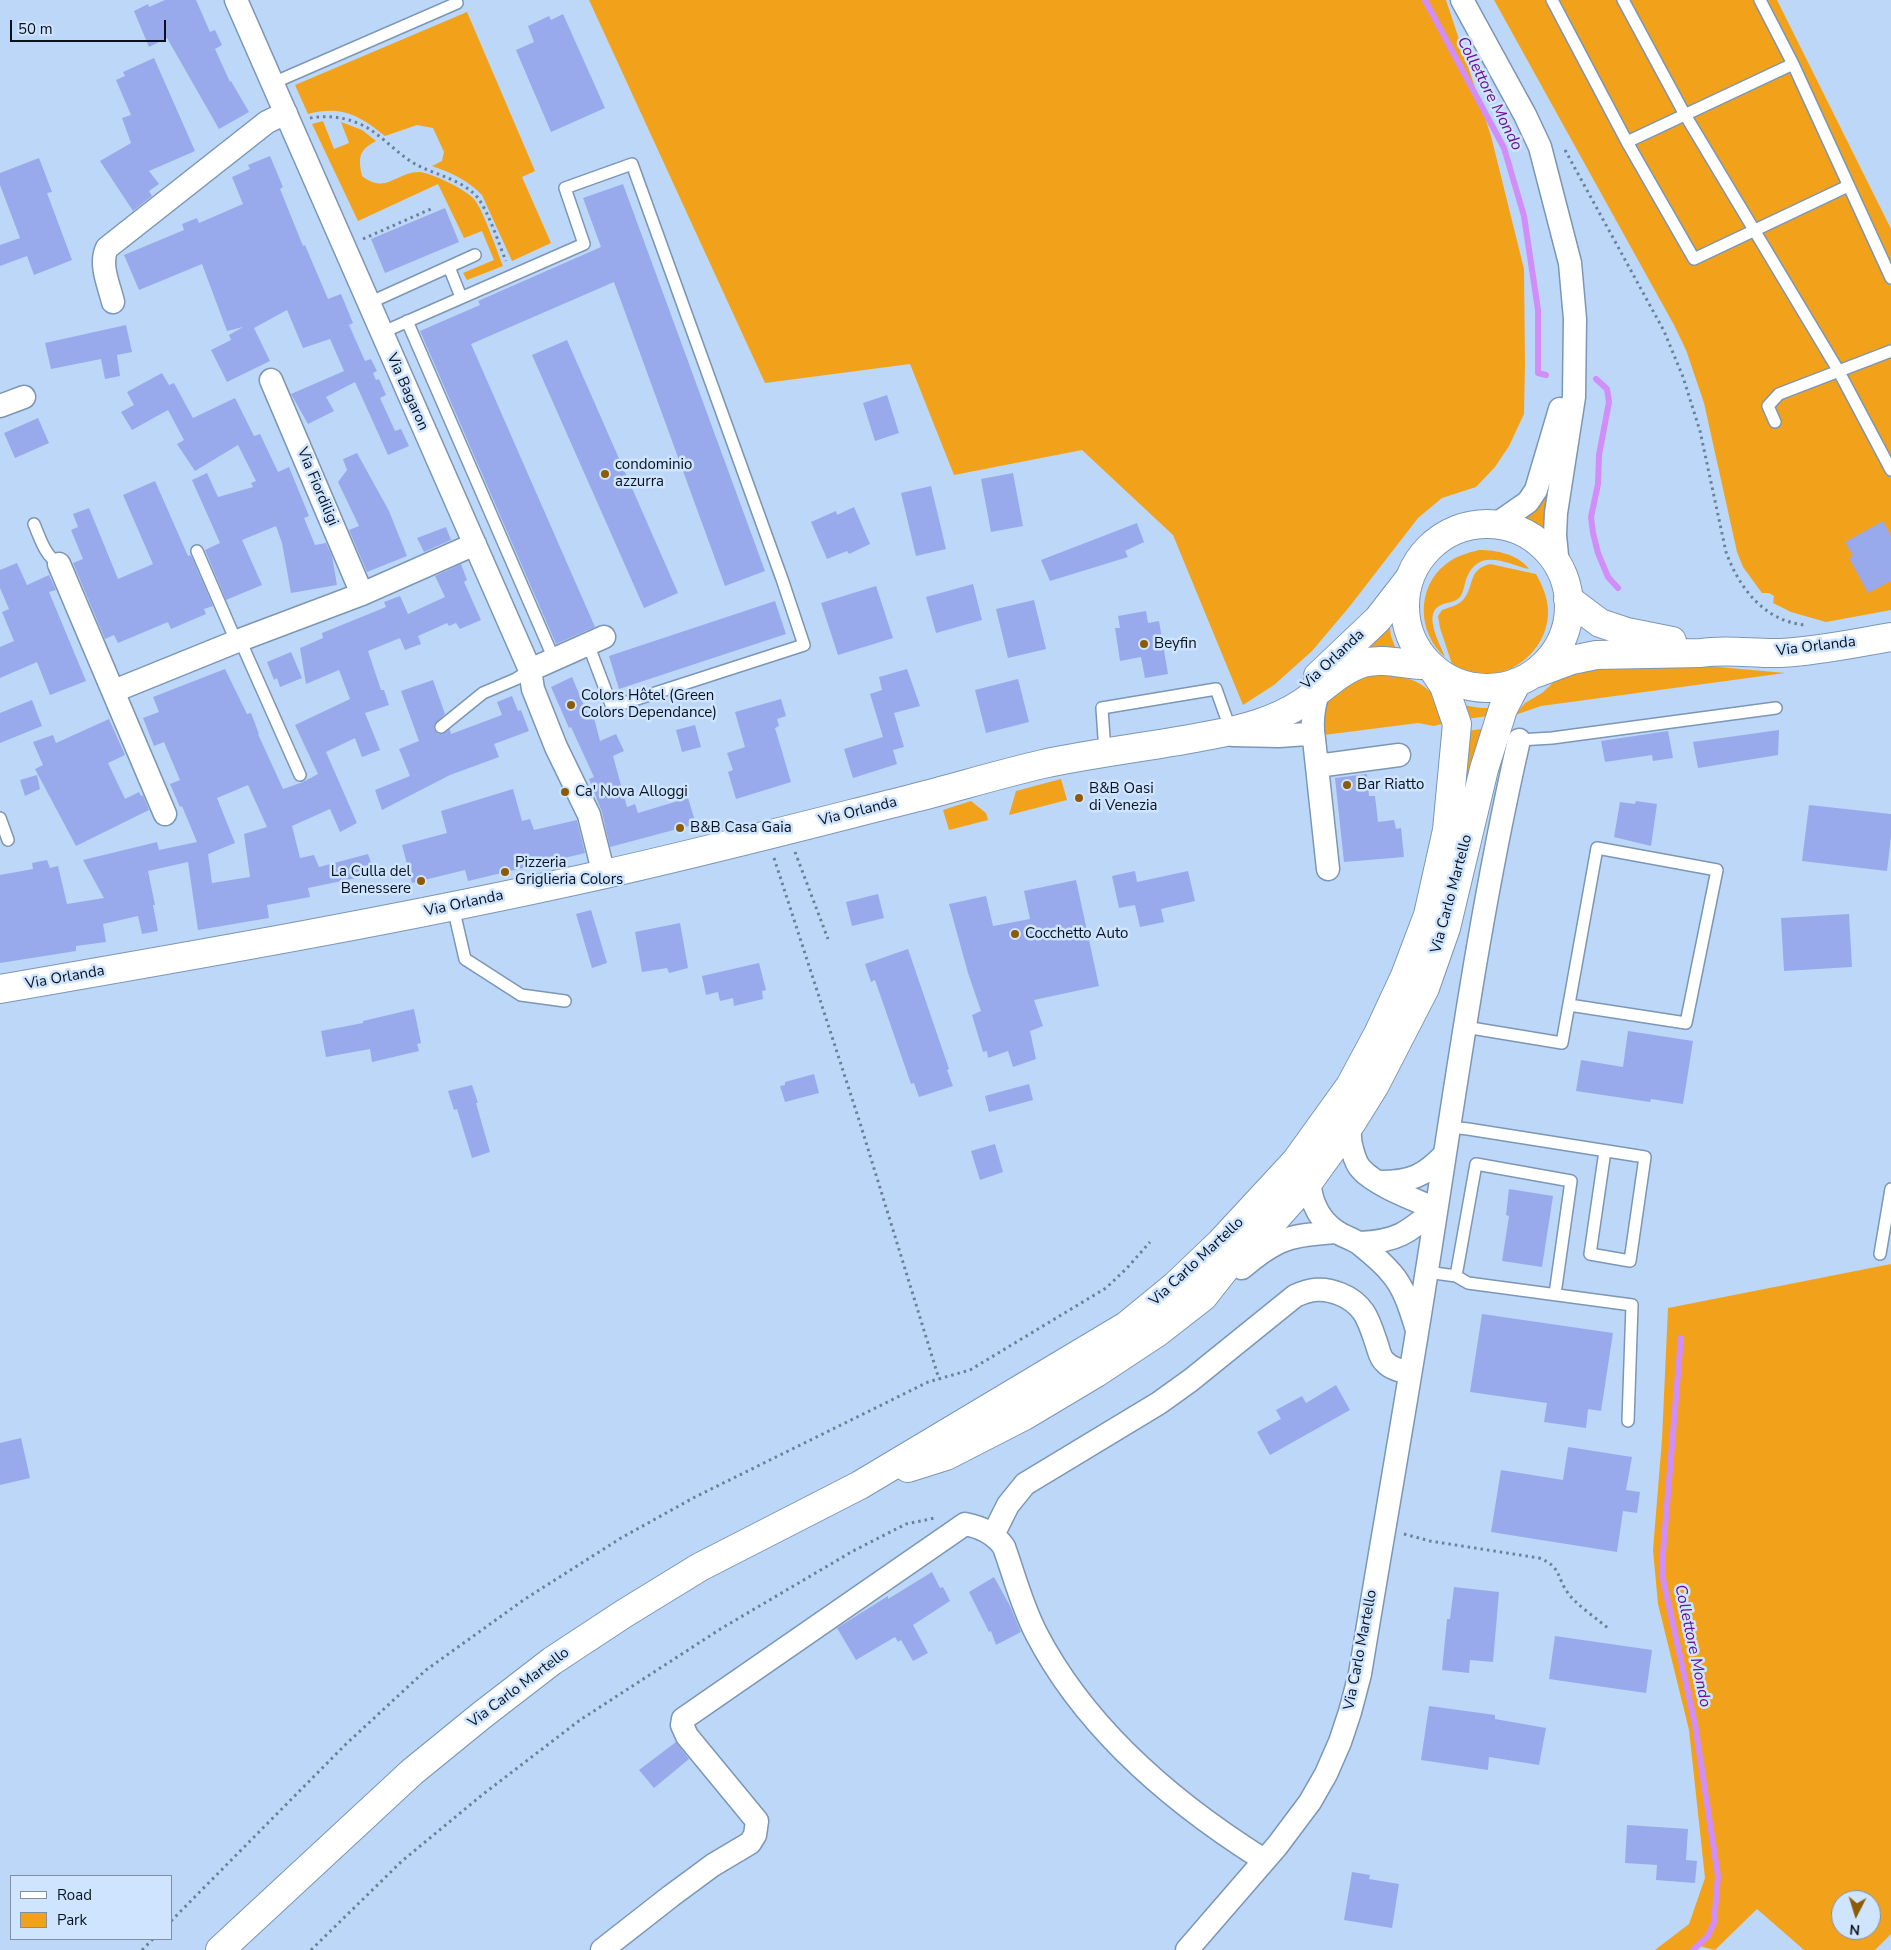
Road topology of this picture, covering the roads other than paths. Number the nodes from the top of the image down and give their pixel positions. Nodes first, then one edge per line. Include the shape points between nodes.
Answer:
1 (236, 0) edge
2 (1462, 0) edge
3 (1552, 0) edge
4 (1624, 0) edge
5 (1760, 0) edge
6 (457, 3) dead end
7 (1792, 64) junction
8 (273, 83) junction
9 (1684, 113) junction
10 (296, 116) junction
11 (1626, 142) junction
12 (1848, 186) junction
13 (1754, 230) junction
14 (475, 255) dead end
15 (449, 267) junction
16 (1891, 278) edge
17 (462, 297) junction
18 (113, 302) dead end
19 (369, 304) junction
20 (407, 321) junction
21 (381, 333) junction
22 (1891, 351) edge
23 (1574, 368) junction
24 (1838, 370) junction
25 (271, 380) dead end
26 (24, 397) dead end
27 (0, 406) edge
28 (1776, 422) dead end
29 (1891, 470) edge
30 (34, 524) dead end
31 (1495, 525) junction
32 (475, 544) junction
33 (197, 551) dead end
34 (59, 564) joint
35 (1558, 566) junction
36 (1409, 579) junction
37 (362, 594) junction
38 (1568, 599) junction
39 (1891, 637) edge
40 (240, 640) junction
41 (596, 641) joint
42 (1740, 652) junction
43 (554, 659) junction
44 (1430, 665) junction
45 (530, 670) junction
46 (1524, 679) junction
47 (1319, 690) junction
48 (114, 691) junction
49 (1776, 708) dead end
50 (441, 727) dead end
51 (1231, 731) junction
52 (1314, 739) junction
53 (1518, 740) joint
54 (1105, 753) junction
55 (1399, 755) dead end
56 (1317, 766) junction
57 (300, 775) dead end
58 (165, 814) dead end
59 (0, 818) edge
60 (8, 840) dead end
61 (1328, 869) dead end
62 (604, 874) junction
63 (453, 907) junction
64 (1422, 931) junction
65 (0, 990) edge
66 (565, 1000) dead end
67 (1569, 1005) junction
68 (1465, 1027) junction
69 (1352, 1122) junction
70 (1450, 1127) junction
71 (1605, 1151) junction
72 (1445, 1154) junction
73 (1310, 1180) junction
74 (1379, 1182) junction
75 (1891, 1189) edge
76 (1336, 1232) junction
77 (1367, 1250) junction
78 (1880, 1254) dead end
79 (1427, 1272) junction
80 (1456, 1276) junction
81 (1554, 1294) junction
82 (1203, 1297) junction
83 (1418, 1331) junction
84 (1410, 1373) junction
85 (1628, 1421) dead end
86 (860, 1485) junction
87 (993, 1535) junction
88 (1264, 1860) junction
89 (220, 1950) edge
90 (602, 1950) edge
91 (1187, 1950) edge

1 - 8 street, Via Bagaron
2 - 23 street via 1540,147 1570,263 1575,319
3 - 11 lane
4 - 9 lane
5 - 7 lane
6 - 8 lane
7 - 9 lane
7 - 12 lane
8 - 10 street, Via Bagaron
9 - 11 lane
9 - 13 lane
10 - 18 street via 266,122 107,248 104,260
10 - 19 street, Via Bagaron
11 - 13 lane via 1694,259
12 - 13 lane
12 - 16 lane
13 - 24 lane
14 - 15 lane
15 - 17 lane
15 - 19 lane
17 - 20 lane
17 - 41 lane via 584,244 565,188 632,164 804,645 612,707
19 - 21 street, Via Bagaron
20 - 21 lane
20 - 43 lane
21 - 32 street, Via Bagaron
22 - 24 lane
23 - 31 street via 1536,490 1528,502
23 - 35 street via 1574,398 1554,535
24 - 28 lane via 1779,394 1768,406
24 - 29 lane
25 - 37 street, Via Fiordiligi
26 - 27 street
30 - 34 lane via 47,552
31 - 35 main road via 1510,528 1538,542
31 - 36 main road via 1464,528 1436,541 1420,558
32 - 37 street
32 - 45 street, Via Bagaron
33 - 40 lane via 234,634
34 - 48 street
35 - 38 main road
36 - 44 main road via 1405,602 1407,625 1416,647
36 - 51 main road, Via Orlanda via 1378,618 1296,695
37 - 40 street
38 - 42 main road, Via Orlanda via 1600,623 1617,629 1656,639
38 - 46 main road via 1567,626 1561,641 1543,666
39 - 42 main road, Via Orlanda via 1801,652
40 - 48 street
40 - 57 lane
41 - 43 street
42 - 46 main road, Via Orlanda via 1596,655 1572,660
43 - 45 street
44 - 46 main road via 1442,675 1471,687 1502,687
44 - 47 main road, Via Orlanda via 1368,662 1340,675
44 - 64 main road, Via Carlo Martello via 1444,686 1457,724 1447,830
45 - 50 lane via 483,693
45 - 62 street, Via Bagaron via 533,689 553,738 589,814
46 - 69 main road, Via Carlo Martello via 1503,709 1446,928 1424,988 1397,1044
47 - 51 main road, Via Orlanda via 1268,722
47 - 52 street via 1313,709
48 - 58 street
49 - 53 lane
51 - 52 street via 1263,736 1307,734
51 - 54 main road, Via Orlanda
51 - 54 lane via 1216,689 1102,708
52 - 56 street
53 - 68 street, Via Carlo Martello
54 - 62 main road, Via Orlanda via 1043,765
55 - 56 street
56 - 61 street
59 - 60 lane
62 - 63 main road, Via Orlanda
63 - 65 main road, Via Orlanda
63 - 66 lane via 465,959 521,995
64 - 73 street, Via Carlo Martello via 1406,991 1392,1027 1370,1073 1316,1155
64 - 86 main road, Via Carlo Martello via 1405,976 1350,1086 1296,1162 1220,1243 1126,1326
67 - 67 lane via 1597,848 1717,870 1686,1023
67 - 68 lane via 1562,1043
68 - 70 street, Via Carlo Martello
69 - 73 main road, Via Carlo Martello
69 - 74 street, Via Carlo Martello via 1349,1134 1357,1164
70 - 71 lane
70 - 72 street, Via Carlo Martello
71 - 71 lane via 1645,1157 1630,1261 1590,1254
72 - 74 street via 1421,1175 1403,1182
72 - 79 street, Via Carlo Martello
73 - 76 street, Via Carlo Martello via 1317,1211
73 - 82 main road, Via Carlo Martello via 1225,1269
74 - 77 street, Via Carlo Martello via 1436,1209 1403,1235
75 - 78 lane
76 - 77 street, Via Carlo Martello
76 - 82 street, Via Carlo Martello via 1299,1235 1280,1241 1263,1250 1223,1285
77 - 79 street via 1394,1265
77 - 83 street, Via Carlo Martello via 1400,1284
79 - 80 lane
79 - 83 street, Via Carlo Martello
80 - 81 lane via 1468,1283
80 - 81 lane via 1476,1164 1571,1181
81 - 85 lane via 1632,1305
82 - 86 main road, Via Carlo Martello via 1096,1374 1024,1416 946,1456
83 - 84 street, Via Carlo Martello
84 - 87 street via 1389,1366 1382,1359 1365,1312 1353,1300 1328,1290 1303,1292 1159,1403 1025,1484 1008,1505
84 - 88 street, Via Carlo Martello via 1360,1674 1350,1712 1326,1774 1310,1802
86 - 89 main road, Via Carlo Martello via 700,1567 552,1661 412,1772
87 - 88 street via 1004,1547 1035,1632 1088,1712 1167,1791 1204,1822
87 - 90 street via 965,1524 683,1719 687,1736 757,1821 755,1835 750,1842 706,1870
88 - 91 street, Via Carlo Martello

